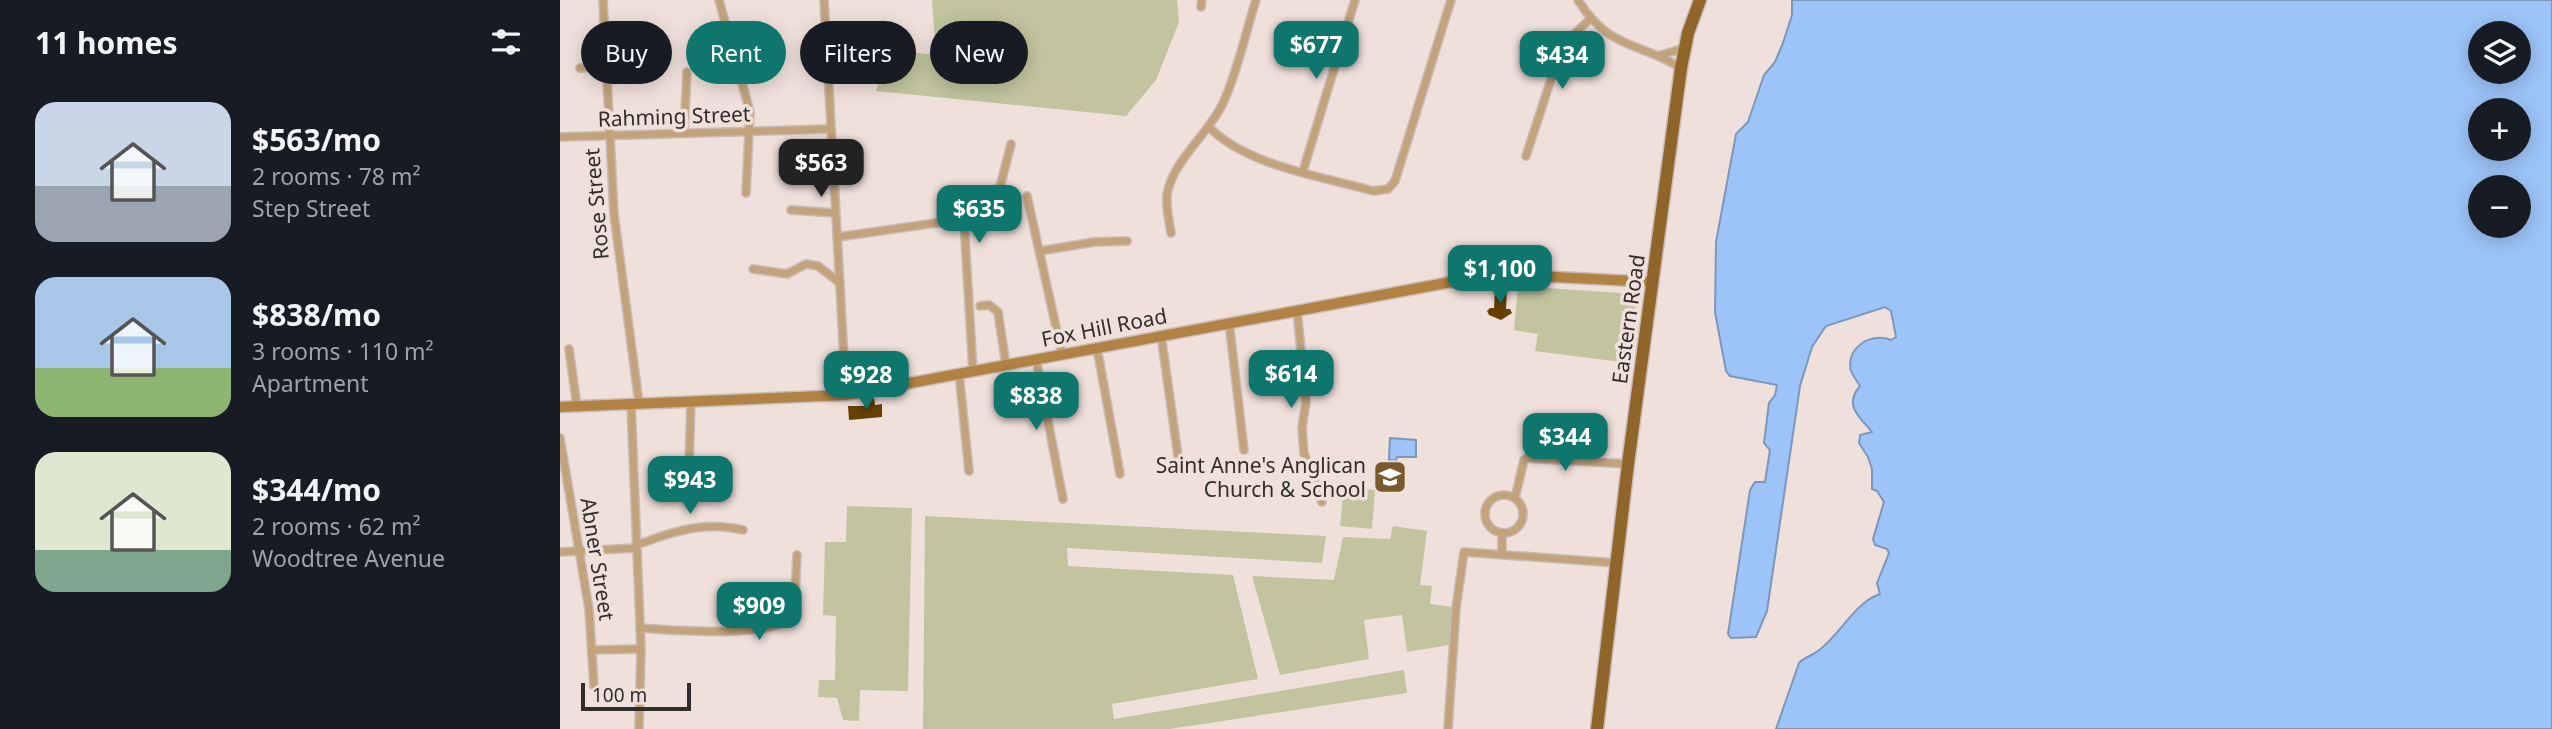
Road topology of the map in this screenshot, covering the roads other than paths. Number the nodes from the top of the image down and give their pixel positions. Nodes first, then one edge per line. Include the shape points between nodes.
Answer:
1 (603, 0) edge
2 (719, 0) edge
3 (824, 0) edge
4 (1256, 0) edge
5 (1355, 0) edge
6 (1451, 0) edge
7 (1578, 0) edge
8 (1700, 0) edge
9 (1590, 19) junction
10 (604, 21) edge
11 (1685, 48) junction
12 (1661, 55) junction
13 (1681, 68) junction
14 (606, 84) edge
15 (686, 84) edge
16 (1210, 128) junction
17 (830, 130) junction
18 (751, 131) junction
19 (684, 133) junction
20 (608, 136) junction
21 (560, 137) edge
22 (1011, 144) dead end
23 (1526, 156) dead end
24 (1303, 171) junction
25 (746, 193) dead end
26 (1027, 196) dead end
27 (790, 210) dead end
28 (836, 213) junction
29 (943, 222) dead end
30 (1171, 233) dead end
31 (838, 237) junction
32 (1127, 240) dead end
33 (1040, 251) junction
34 (753, 269) dead end
35 (1653, 282) junction
36 (840, 283) junction
37 (980, 306) dead end
38 (1297, 310) junction
39 (1229, 322) junction
40 (1161, 335) junction
41 (1097, 348) junction
42 (569, 349) dead end
43 (1062, 354) junction
44 (1036, 359) junction
45 (1006, 365) junction
46 (973, 371) junction
47 (959, 373) junction
48 (846, 395) junction
49 (691, 401) junction
50 (635, 403) junction
51 (577, 406) junction
52 (560, 407) edge
53 (560, 438) edge
54 (1244, 450) dead end
55 (1628, 464) junction
56 (689, 466) dead end
57 (1180, 470) dead end
58 (969, 471) dead end
59 (1120, 474) dead end
60 (1515, 498) junction
61 (1063, 499) dead end
62 (1322, 502) dead end
63 (743, 530) dead end
64 (1502, 533) junction
65 (636, 546) junction
66 (580, 550) junction
67 (560, 552) edge
68 (1502, 553) junction
69 (797, 555) dead end
70 (1617, 563) junction
71 (640, 628) junction
72 (641, 649) junction
73 (592, 650) junction
74 (594, 686) dead end
75 (639, 729) edge
76 (1448, 729) edge
77 (1597, 729) edge

1 - 10 street, Rose Street
2 - 18 street via 746,95
3 - 17 street
4 - 16 street via 1231,83
5 - 24 street
6 - 24 street via 1395,181 1388,189 1373,191
7 - 9 street
8 - 11 highway, Eastern Road
9 - 12 street via 1614,39
9 - 23 street via 1559,55
11 - 12 street
11 - 13 highway, Eastern Road
12 - 13 street
13 - 35 highway, Eastern Road
14 - 20 street, Rose Street
15 - 19 street
16 - 24 street via 1223,142
16 - 30 street via 1170,185
17 - 18 street, Rahming Street
17 - 28 street
18 - 19 street, Rahming Street
18 - 25 street
19 - 20 street, Rahming Street
20 - 21 street, Rahming Street
20 - 50 street, Rose Street
22 - 46 street via 999,187 966,195 963,204
26 - 33 street
27 - 28 street
28 - 31 street
29 - 31 street
31 - 36 street
32 - 33 street
33 - 43 street
34 - 36 street via 787,274 806,264 818,266
35 - 38 main road, Fox Hill Road via 1478,277
35 - 55 highway, Eastern Road
36 - 48 street
37 - 45 street via 989,305 998,312
38 - 39 main road, Fox Hill Road
38 - 62 street via 1306,402 1304,453
39 - 40 main road, Fox Hill Road
39 - 54 street
40 - 41 main road, Fox Hill Road
40 - 57 street
41 - 43 main road, Fox Hill Road
41 - 59 street
42 - 51 street
43 - 44 main road, Fox Hill Road
44 - 45 main road, Fox Hill Road
44 - 61 street
45 - 46 main road, Fox Hill Road
46 - 47 main road, Fox Hill Road
47 - 48 main road, Fox Hill Road
47 - 58 street
48 - 49 main road, Fox Hill Road
49 - 50 main road, Fox Hill Road
49 - 56 street
50 - 51 main road, Fox Hill Road
50 - 65 street, Rose Street
51 - 52 main road, Fox Hill Road
53 - 66 street, Abner Street
55 - 60 street via 1527,458
55 - 70 highway, Eastern Road
60 - 64 street via 1522,508 1522,521 1514,531
60 - 64 street via 1497,497 1485,511 1491,528
63 - 65 street via 709,524
64 - 68 street
65 - 66 street
65 - 71 street, Rose Street
66 - 67 street
66 - 73 street, Abner Street
68 - 70 street
68 - 76 street via 1468,550 1462,557
69 - 71 street via 794,616 787,623 707,631
70 - 77 highway, Eastern Road
71 - 72 street, Rose Street
72 - 73 street
72 - 75 street, Rose Street
73 - 74 street, Abner Street

